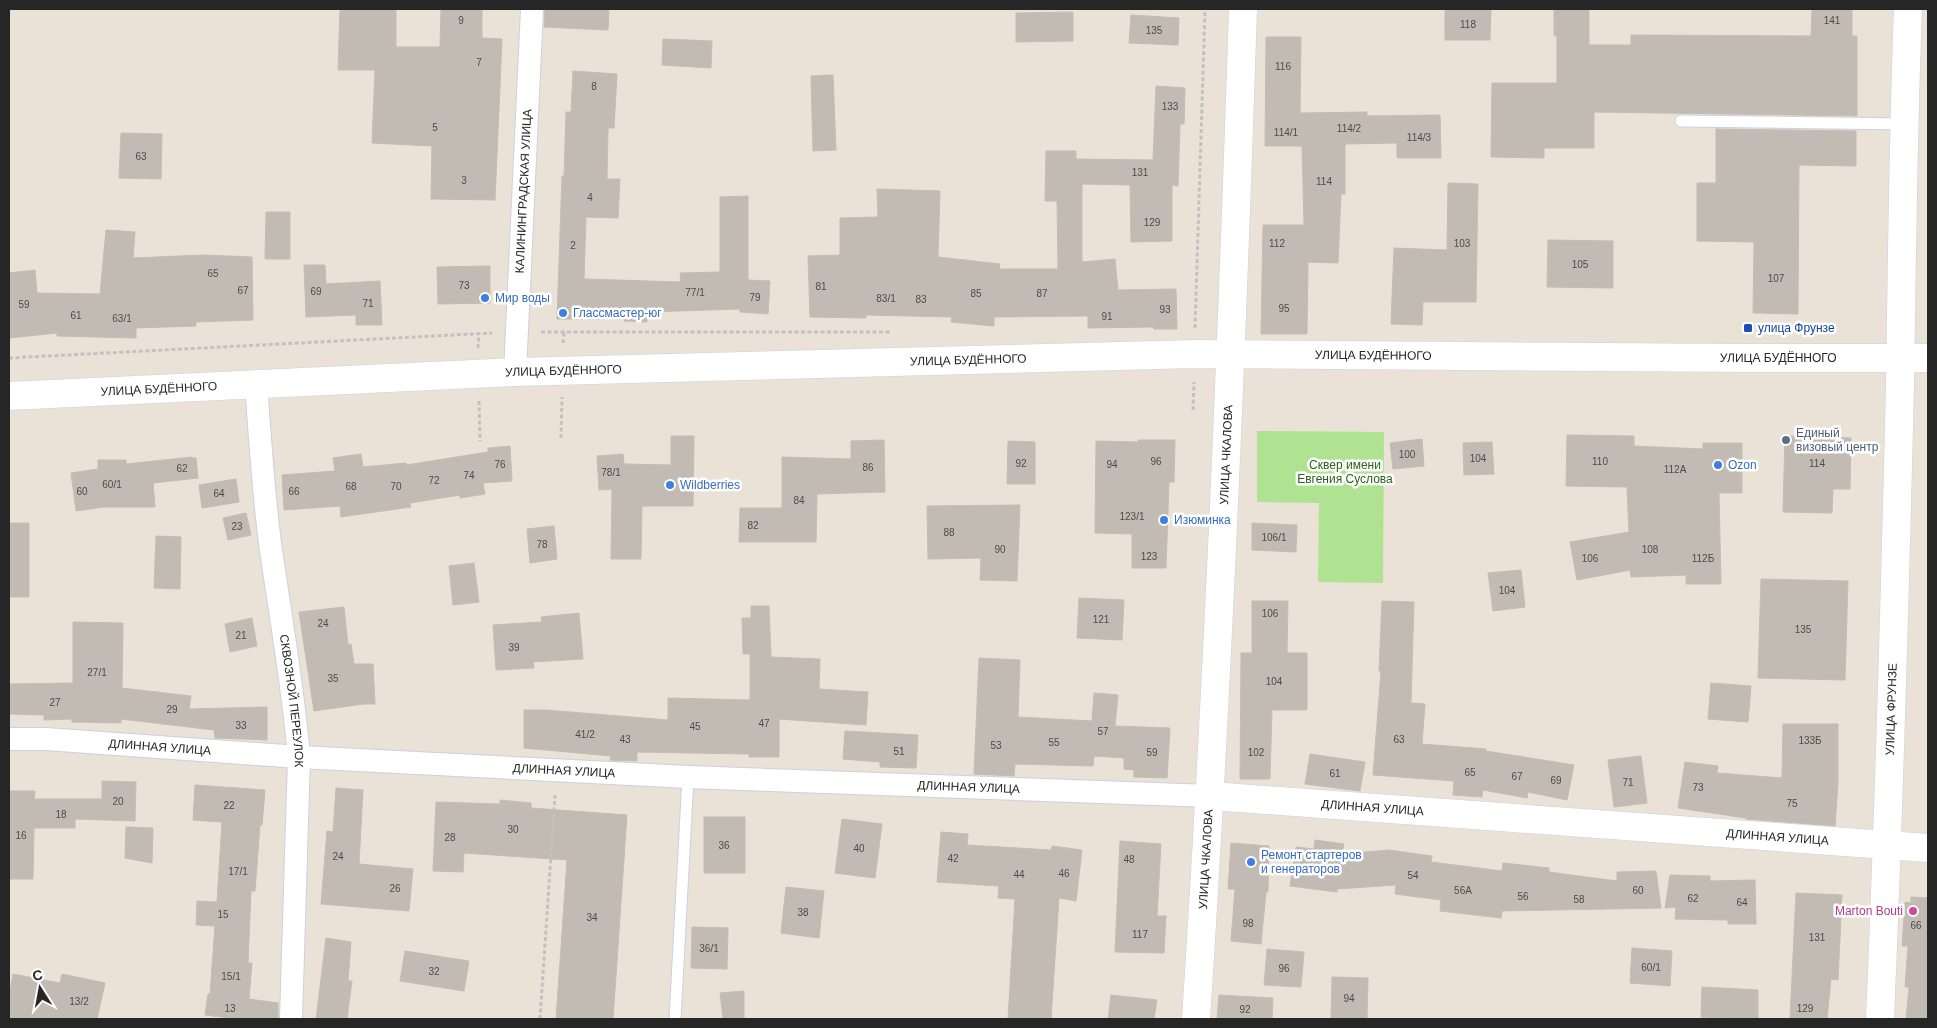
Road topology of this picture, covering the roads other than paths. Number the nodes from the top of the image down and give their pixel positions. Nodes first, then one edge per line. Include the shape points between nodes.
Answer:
1 (532, 9) edge
2 (1243, 9) edge
3 (1908, 9) edge
4 (1681, 120) dead end
5 (1904, 124) junction
6 (1231, 354) junction
7 (1900, 358) junction
8 (1928, 358) edge
9 (515, 372) junction
10 (256, 384) junction
11 (9, 396) edge
12 (9, 738) edge
13 (299, 757) junction
14 (688, 777) junction
15 (1211, 796) junction
16 (1887, 846) junction
17 (1928, 848) edge
18 (290, 1019) edge
19 (675, 1019) edge
20 (1196, 1019) edge
21 (1880, 1019) edge

1 - 9 street, КАЛИНИНГРАДСКАЯ УЛИЦА
2 - 6 street, УЛИЦА ЧКАЛОВА
3 - 5 street, УЛИЦА ФРУНЗЕ
4 - 5 lane
5 - 7 street, УЛИЦА ФРУНЗЕ
6 - 7 street, УЛИЦА БУДЁННОГО
6 - 9 street, УЛИЦА БУДЁННОГО
6 - 15 street, УЛИЦА ЧКАЛОВА
7 - 8 street, УЛИЦА БУДЁННОГО
7 - 16 street, УЛИЦА ФРУНЗЕ
9 - 10 street, УЛИЦА БУДЁННОГО
10 - 11 street, УЛИЦА БУДЁННОГО
10 - 13 street, СКВОЗНОЙ ПЕРЕУЛОК via 270,541
12 - 13 street, ДЛИННАЯ УЛИЦА
13 - 14 street, ДЛИННАЯ УЛИЦА
13 - 18 street, СКВОЗНОЙ ПЕРЕУЛОК
14 - 15 street, ДЛИННАЯ УЛИЦА
14 - 19 lane
15 - 16 street, ДЛИННАЯ УЛИЦА
15 - 20 street, УЛИЦА ЧКАЛОВА
16 - 17 street, ДЛИННАЯ УЛИЦА
16 - 21 street, УЛИЦА ФРУНЗЕ

